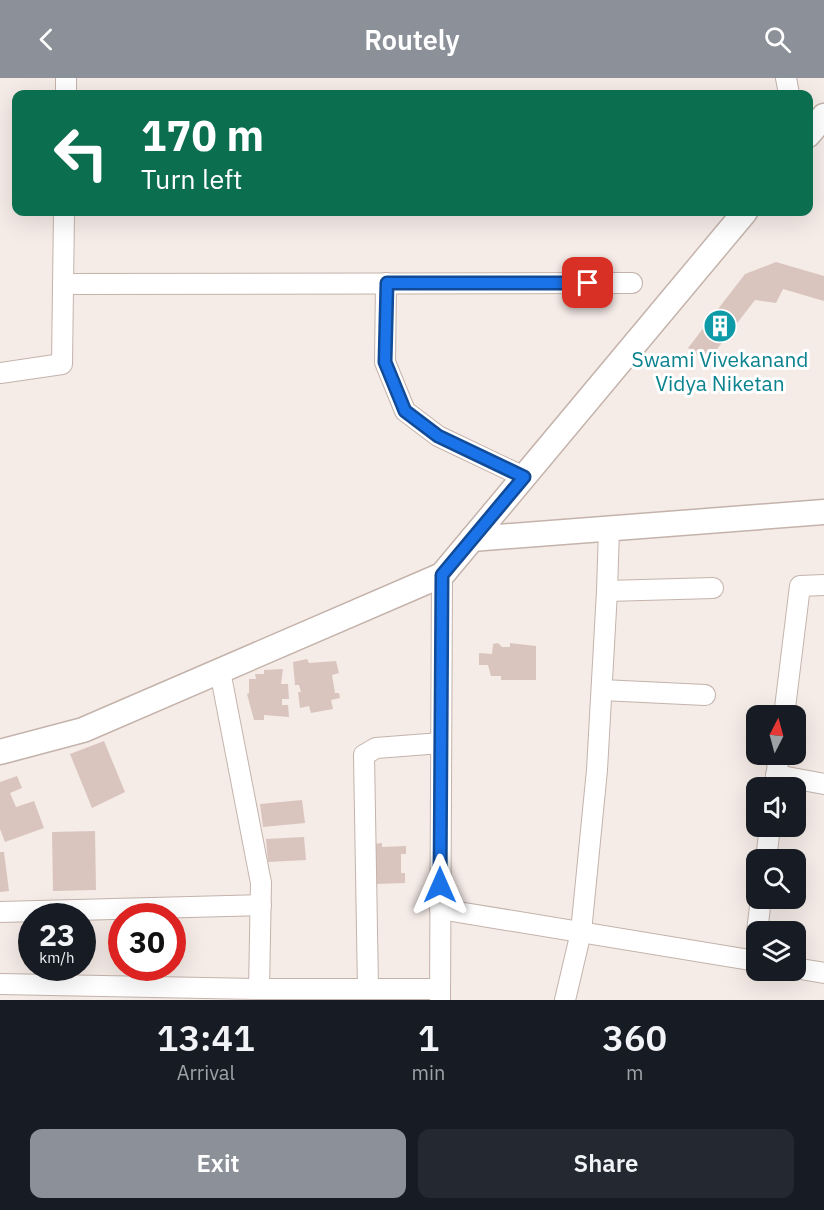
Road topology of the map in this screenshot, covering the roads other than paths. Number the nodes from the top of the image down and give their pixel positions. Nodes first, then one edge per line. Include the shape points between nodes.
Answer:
1 (824, 117) edge
2 (813, 129) edge
3 (64, 216) edge
4 (742, 216) edge
5 (387, 283) junction
6 (632, 283) dead end
7 (63, 284) junction
8 (0, 373) edge
9 (524, 477) junction
10 (824, 512) edge
11 (609, 529) junction
12 (472, 539) junction
13 (442, 575) junction
14 (824, 585) edge
15 (713, 588) dead end
16 (607, 591) junction
17 (220, 671) junction
18 (602, 690) junction
19 (705, 695) dead end
20 (784, 705) edge
21 (441, 743) junction
22 (0, 752) edge
23 (806, 783) edge
24 (824, 784) edge
25 (261, 905) junction
26 (440, 909) junction
27 (0, 912) edge
28 (581, 932) junction
29 (746, 960) edge
30 (806, 970) edge
31 (824, 973) edge
32 (0, 984) edge
33 (368, 989) junction
34 (72, 993) edge
35 (249, 993) edge
36 (440, 995) edge
37 (565, 1000) edge

1 - 2 street
3 - 7 street
4 - 9 street
5 - 6 street
5 - 7 street
5 - 9 street via 385,362 405,411 438,436
7 - 8 street via 62,364
9 - 12 street
10 - 11 street
11 - 12 street
11 - 16 street
12 - 13 street
13 - 17 street
13 - 21 street
14 - 20 street via 800,586
15 - 16 street
16 - 18 street
17 - 22 street via 83,730
17 - 25 street via 261,883
18 - 19 street
18 - 28 street
21 - 26 street
21 - 33 street via 376,748 364,755
23 - 24 street
25 - 27 street
25 - 35 street
26 - 28 street
26 - 36 street
28 - 29 street
28 - 37 street
30 - 31 street
32 - 34 street
33 - 35 street
33 - 36 street
34 - 35 street

